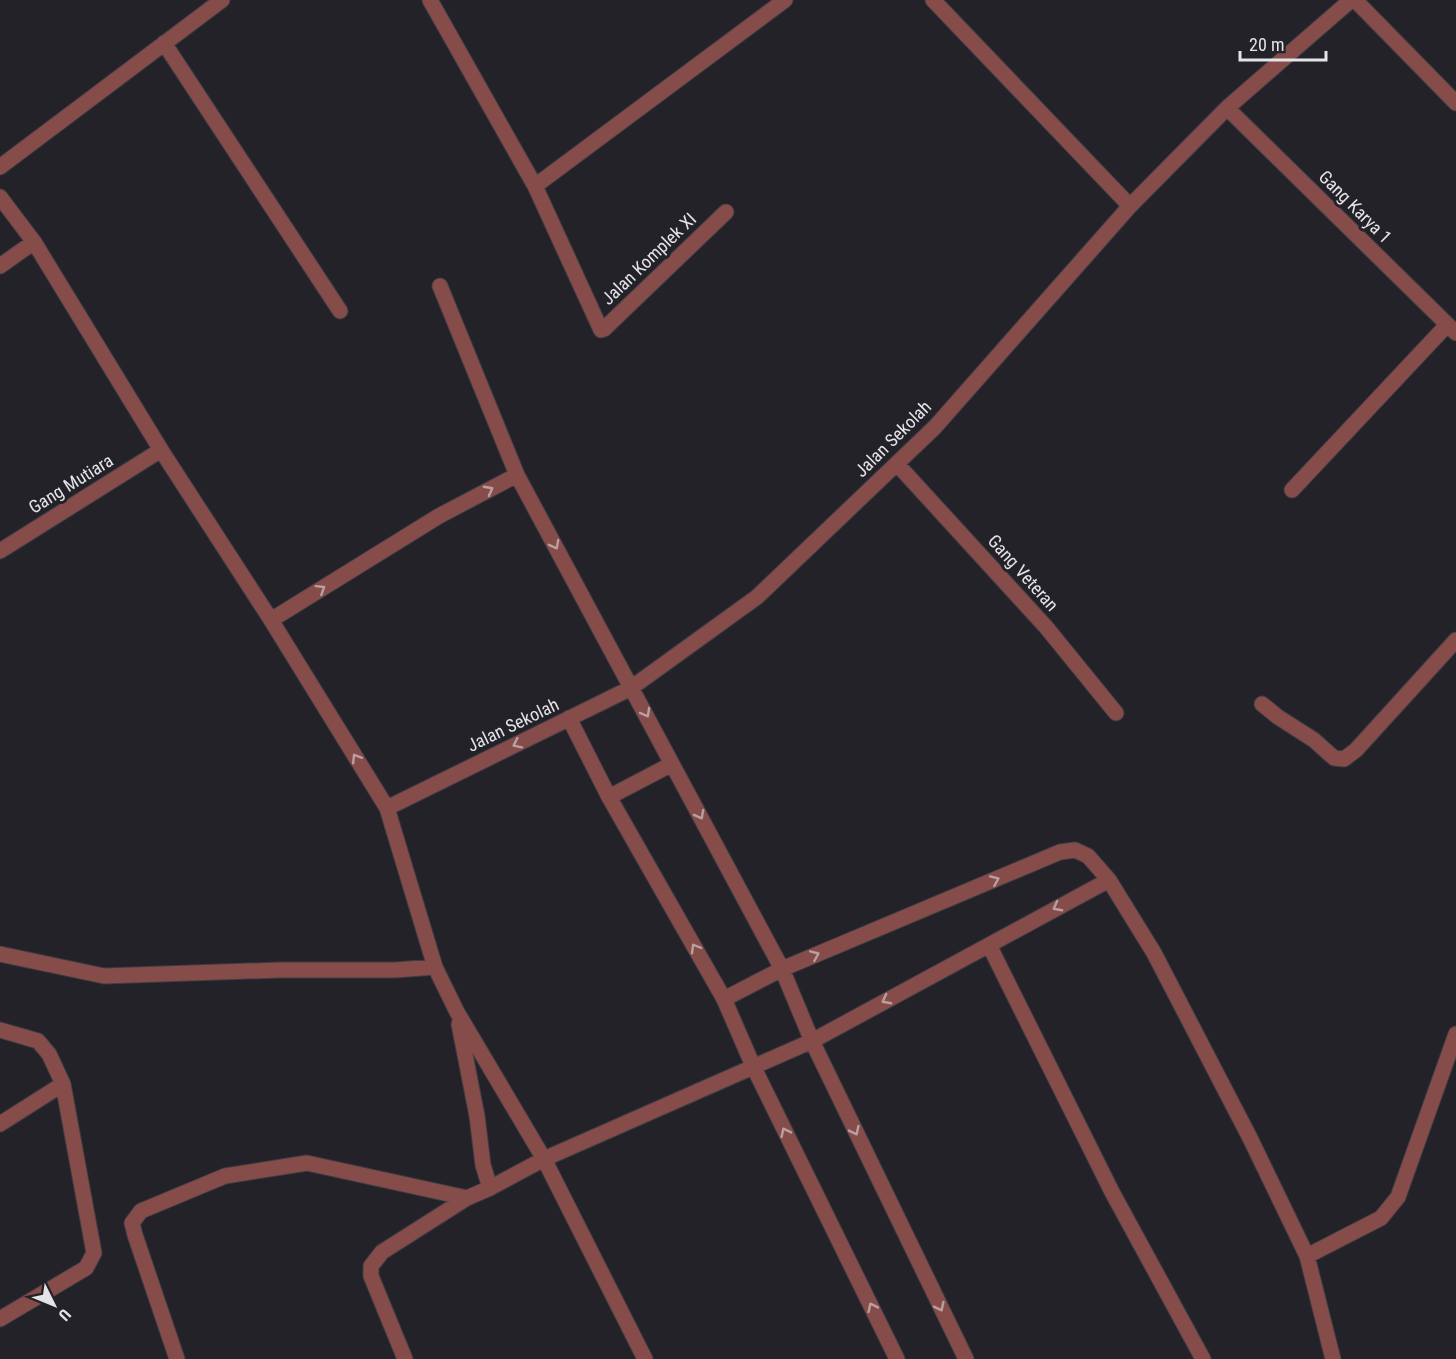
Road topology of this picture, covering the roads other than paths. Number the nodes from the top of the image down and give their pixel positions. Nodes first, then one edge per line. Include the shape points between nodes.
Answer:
1 (222, 0) edge
2 (430, 0) edge
3 (785, 0) edge
4 (933, 0) edge
5 (1353, 0) edge
6 (164, 43) junction
7 (1456, 103) edge
8 (1227, 108) junction
9 (0, 167) edge
10 (535, 186) junction
11 (0, 197) edge
12 (1130, 206) junction
13 (726, 212) dead end
14 (34, 242) junction
15 (0, 266) edge
16 (440, 286) dead end
17 (340, 311) dead end
18 (1452, 329) edge
19 (161, 450) junction
20 (897, 464) junction
21 (517, 475) junction
22 (1292, 490) dead end
23 (0, 551) edge
24 (272, 620) junction
25 (1456, 640) edge
26 (631, 688) junction
27 (1262, 704) dead end
28 (1116, 713) dead end
29 (569, 718) junction
30 (672, 764) junction
31 (609, 797) junction
32 (387, 808) junction
33 (1109, 880) junction
34 (989, 945) junction
35 (0, 954) edge
36 (435, 967) junction
37 (782, 969) junction
38 (724, 999) junction
39 (457, 1012) junction
40 (0, 1030) edge
41 (1456, 1034) edge
42 (812, 1041) junction
43 (754, 1068) junction
44 (63, 1084) junction
45 (0, 1124) edge
46 (544, 1159) junction
47 (490, 1188) junction
48 (467, 1198) junction
49 (1307, 1256) junction
50 (0, 1319) edge
51 (177, 1359) edge
52 (405, 1359) edge
53 (645, 1359) edge
54 (897, 1359) edge
55 (966, 1359) edge
56 (1203, 1359) edge
57 (1333, 1359) edge

1 - 6 street
2 - 10 street
3 - 10 street
4 - 12 street
5 - 7 street
5 - 8 street, Jalan Sekolah
6 - 9 street
6 - 17 street
8 - 12 street, Jalan Sekolah
8 - 18 street, Gang Karya 1
10 - 13 street, Jalan Komplek XI via 601,330
11 - 14 street
12 - 20 street, Jalan Sekolah via 942,419
14 - 15 street
14 - 19 street
16 - 21 street
18 - 22 street
19 - 23 street, Gang Mutiara
19 - 24 street
20 - 26 street, Jalan Sekolah via 757,597
20 - 28 street, Gang Veteran via 1046,627
24 -> 21 street via 439,516
21 -> 26 street
32 -> 24 street
25 - 27 street via 1344,759 1334,758
26 - 29 street, Jalan Sekolah
26 -> 30 street
29 - 31 street
29 -> 32 street, Jalan Sekolah
30 - 31 street
30 -> 37 street
38 -> 31 street
32 - 36 street
33 -> 34 street
37 -> 33 street via 1060,852 1075,850 1088,856
33 - 49 street via 1154,953
34 -> 42 street
34 - 56 street via 1112,1192
35 - 36 street via 104,976
36 - 39 street
37 - 38 street
37 - 42 street
38 - 43 street
39 - 46 street
39 - 47 street
40 - 44 street via 38,1041 50,1054
41 - 49 street via 1398,1197 1381,1218
42 - 43 street
42 -> 55 street
43 - 46 street
54 -> 43 street
44 - 45 street
44 - 50 street via 94,1253 86,1268
46 - 47 street
46 - 53 street
47 - 48 street
48 - 51 street via 307,1163 225,1176 141,1211 132,1223
48 - 52 street via 382,1252 371,1266 371,1276
49 - 57 street

